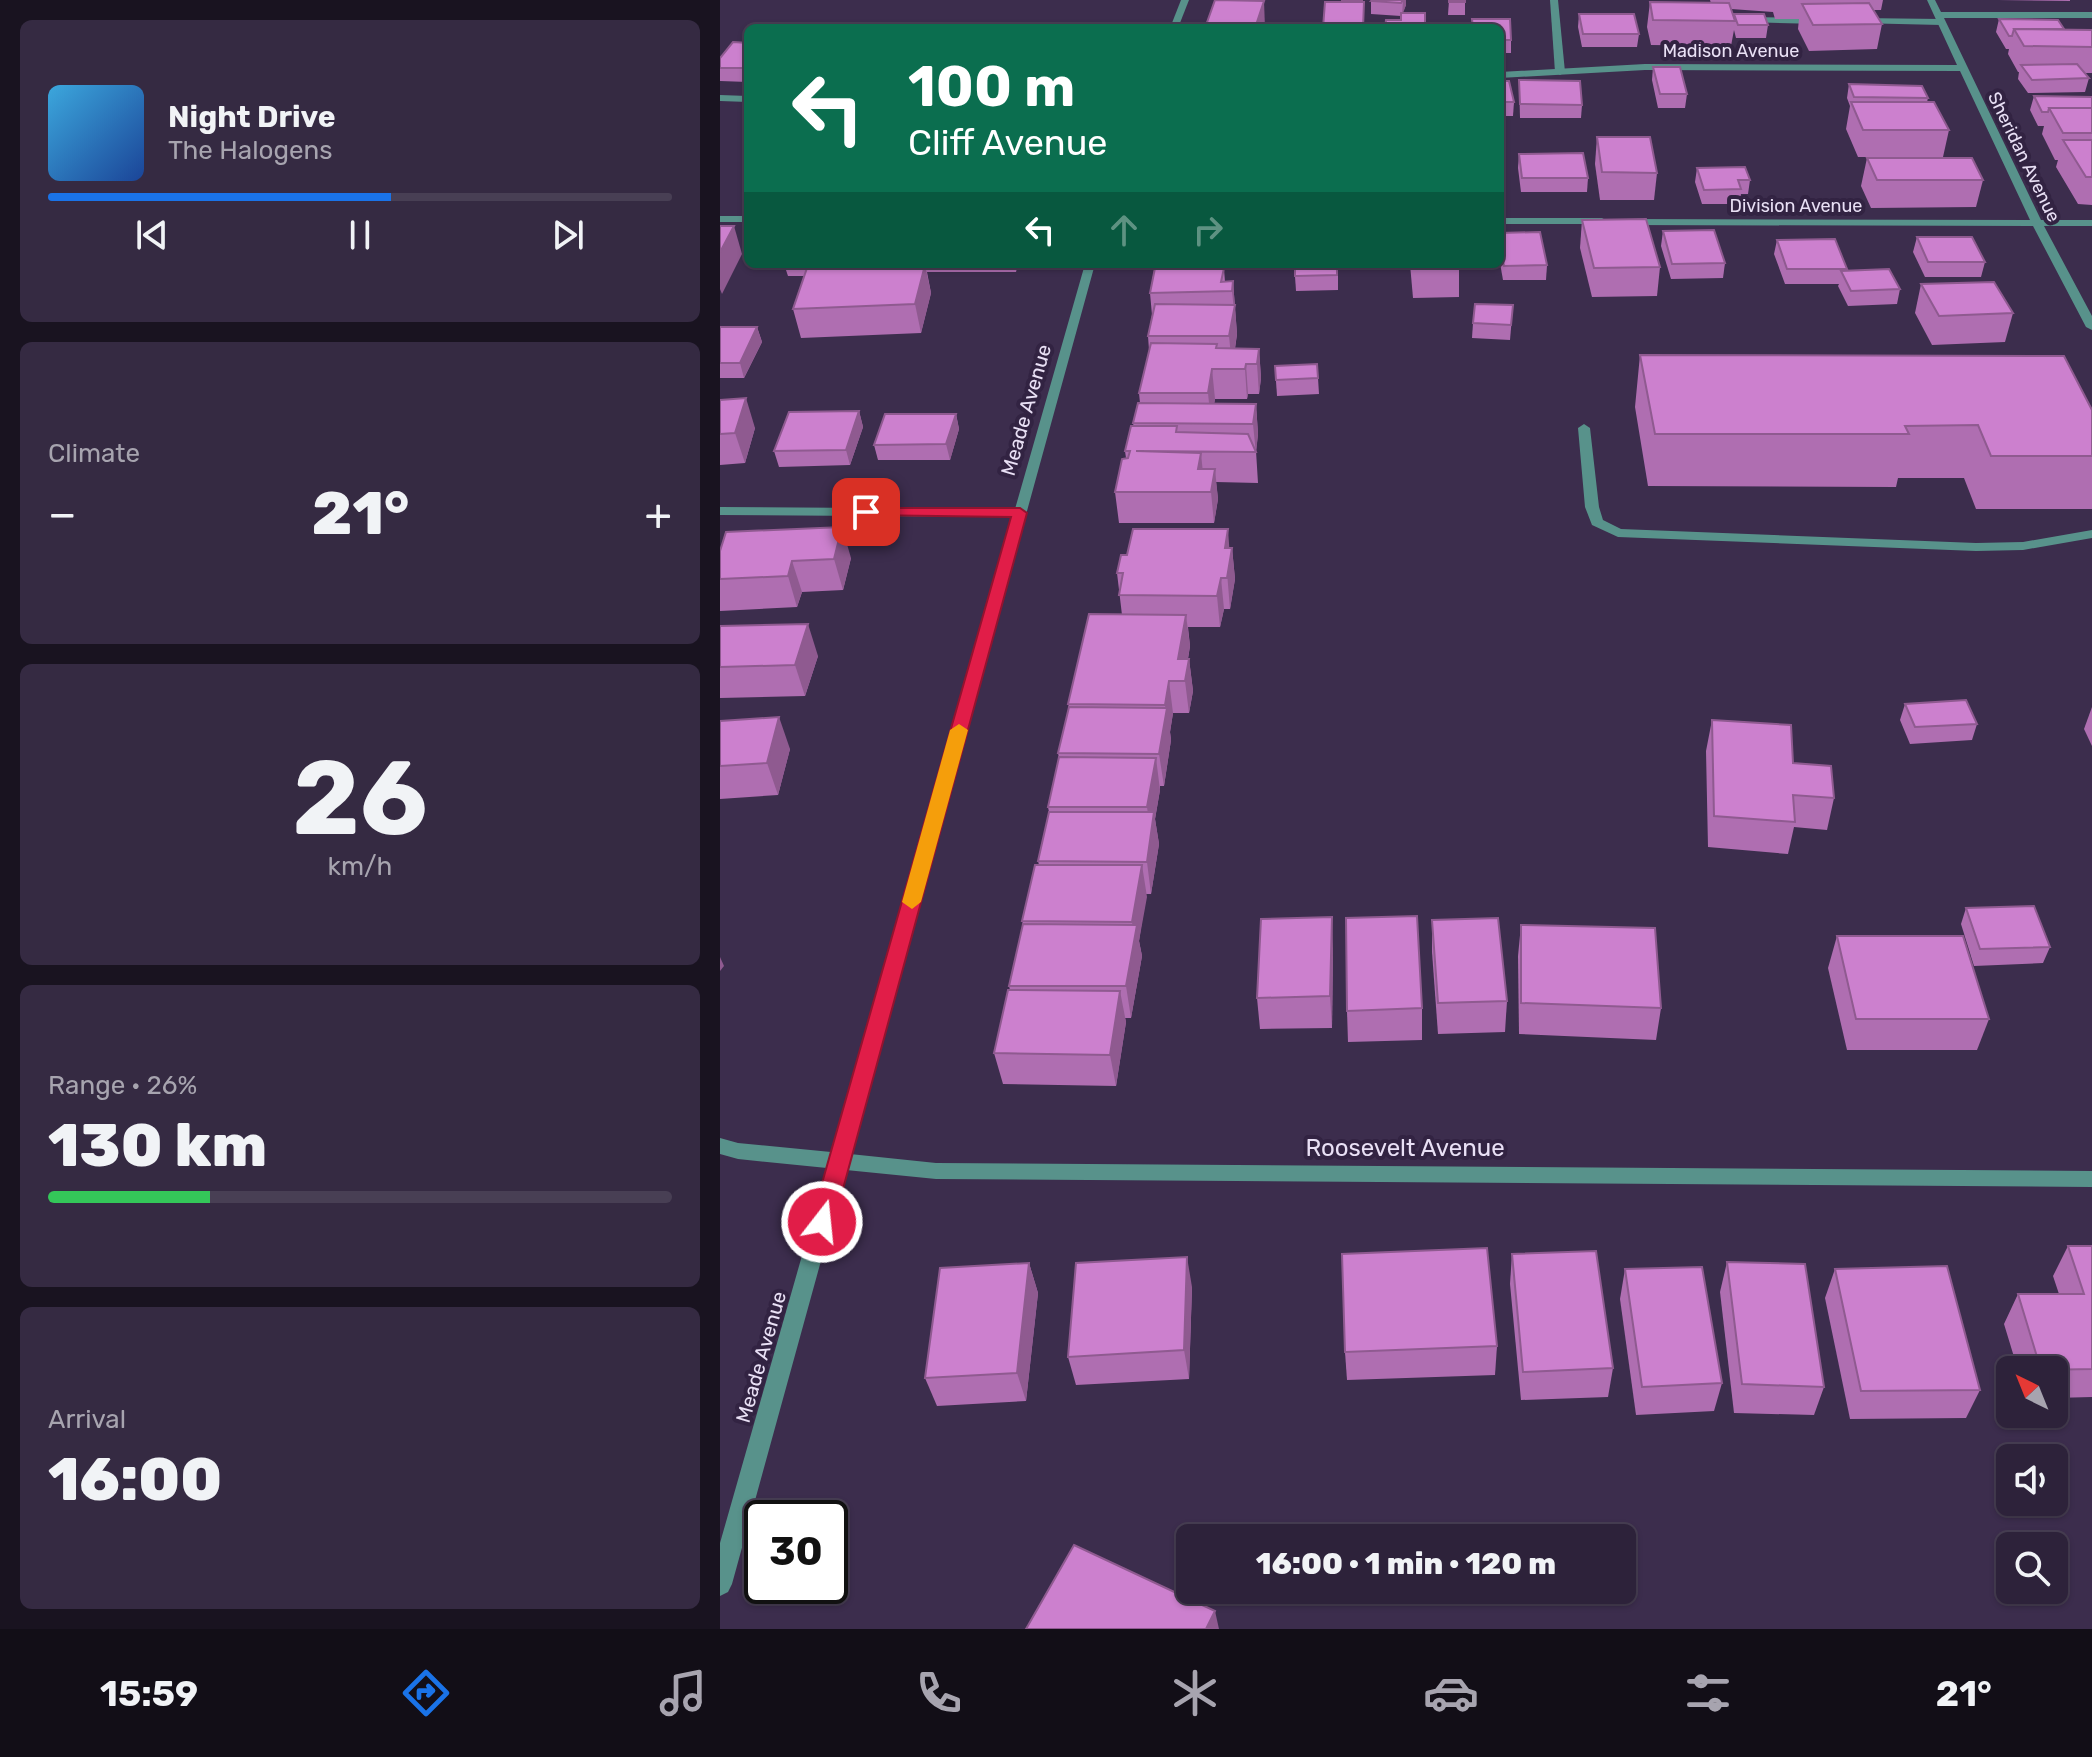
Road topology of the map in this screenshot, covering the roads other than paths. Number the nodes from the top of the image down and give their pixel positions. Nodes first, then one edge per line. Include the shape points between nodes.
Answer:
1 (1185, 0) edge
2 (1554, 0) edge
3 (1931, 0) edge
4 (2092, 15) edge
5 (1939, 19) junction
6 (1740, 20) edge
7 (1833, 21) edge
8 (1848, 21) edge
9 (1176, 24) edge
10 (1963, 68) junction
11 (1560, 72) junction
12 (1504, 75) edge
13 (720, 98) edge
14 (744, 99) edge
15 (720, 219) edge
16 (744, 219) edge
17 (1504, 221) edge
18 (2037, 223) junction
19 (2092, 223) edge
20 (1089, 268) edge
21 (2092, 327) edge
22 (1584, 428) dead end
23 (720, 511) edge
24 (1020, 513) junction
25 (2092, 534) edge
26 (720, 1146) edge
27 (839, 1162) junction
28 (2092, 1179) edge
29 (720, 1584) edge

1 - 9 street
2 - 11 street
3 - 5 street, Sheridan Avenue
4 - 5 street
5 - 8 street
5 - 10 street, Sheridan Avenue
6 - 7 street
10 - 11 street, Madison Avenue via 1645,67
10 - 18 street, Sheridan Avenue
11 - 12 street, Madison Avenue
13 - 14 street
15 - 16 street
17 - 18 street, Division Avenue
18 - 19 street, Division Avenue
18 - 21 street, Sheridan Avenue
20 - 24 street, Meade Avenue
22 - 25 street via 1592,507 1597,522 1618,533 1976,547 2023,546
23 - 24 street
24 - 27 street, Meade Avenue
26 - 27 street, Roosevelt Avenue
27 - 28 street, Roosevelt Avenue via 936,1171
27 - 29 street, Meade Avenue

